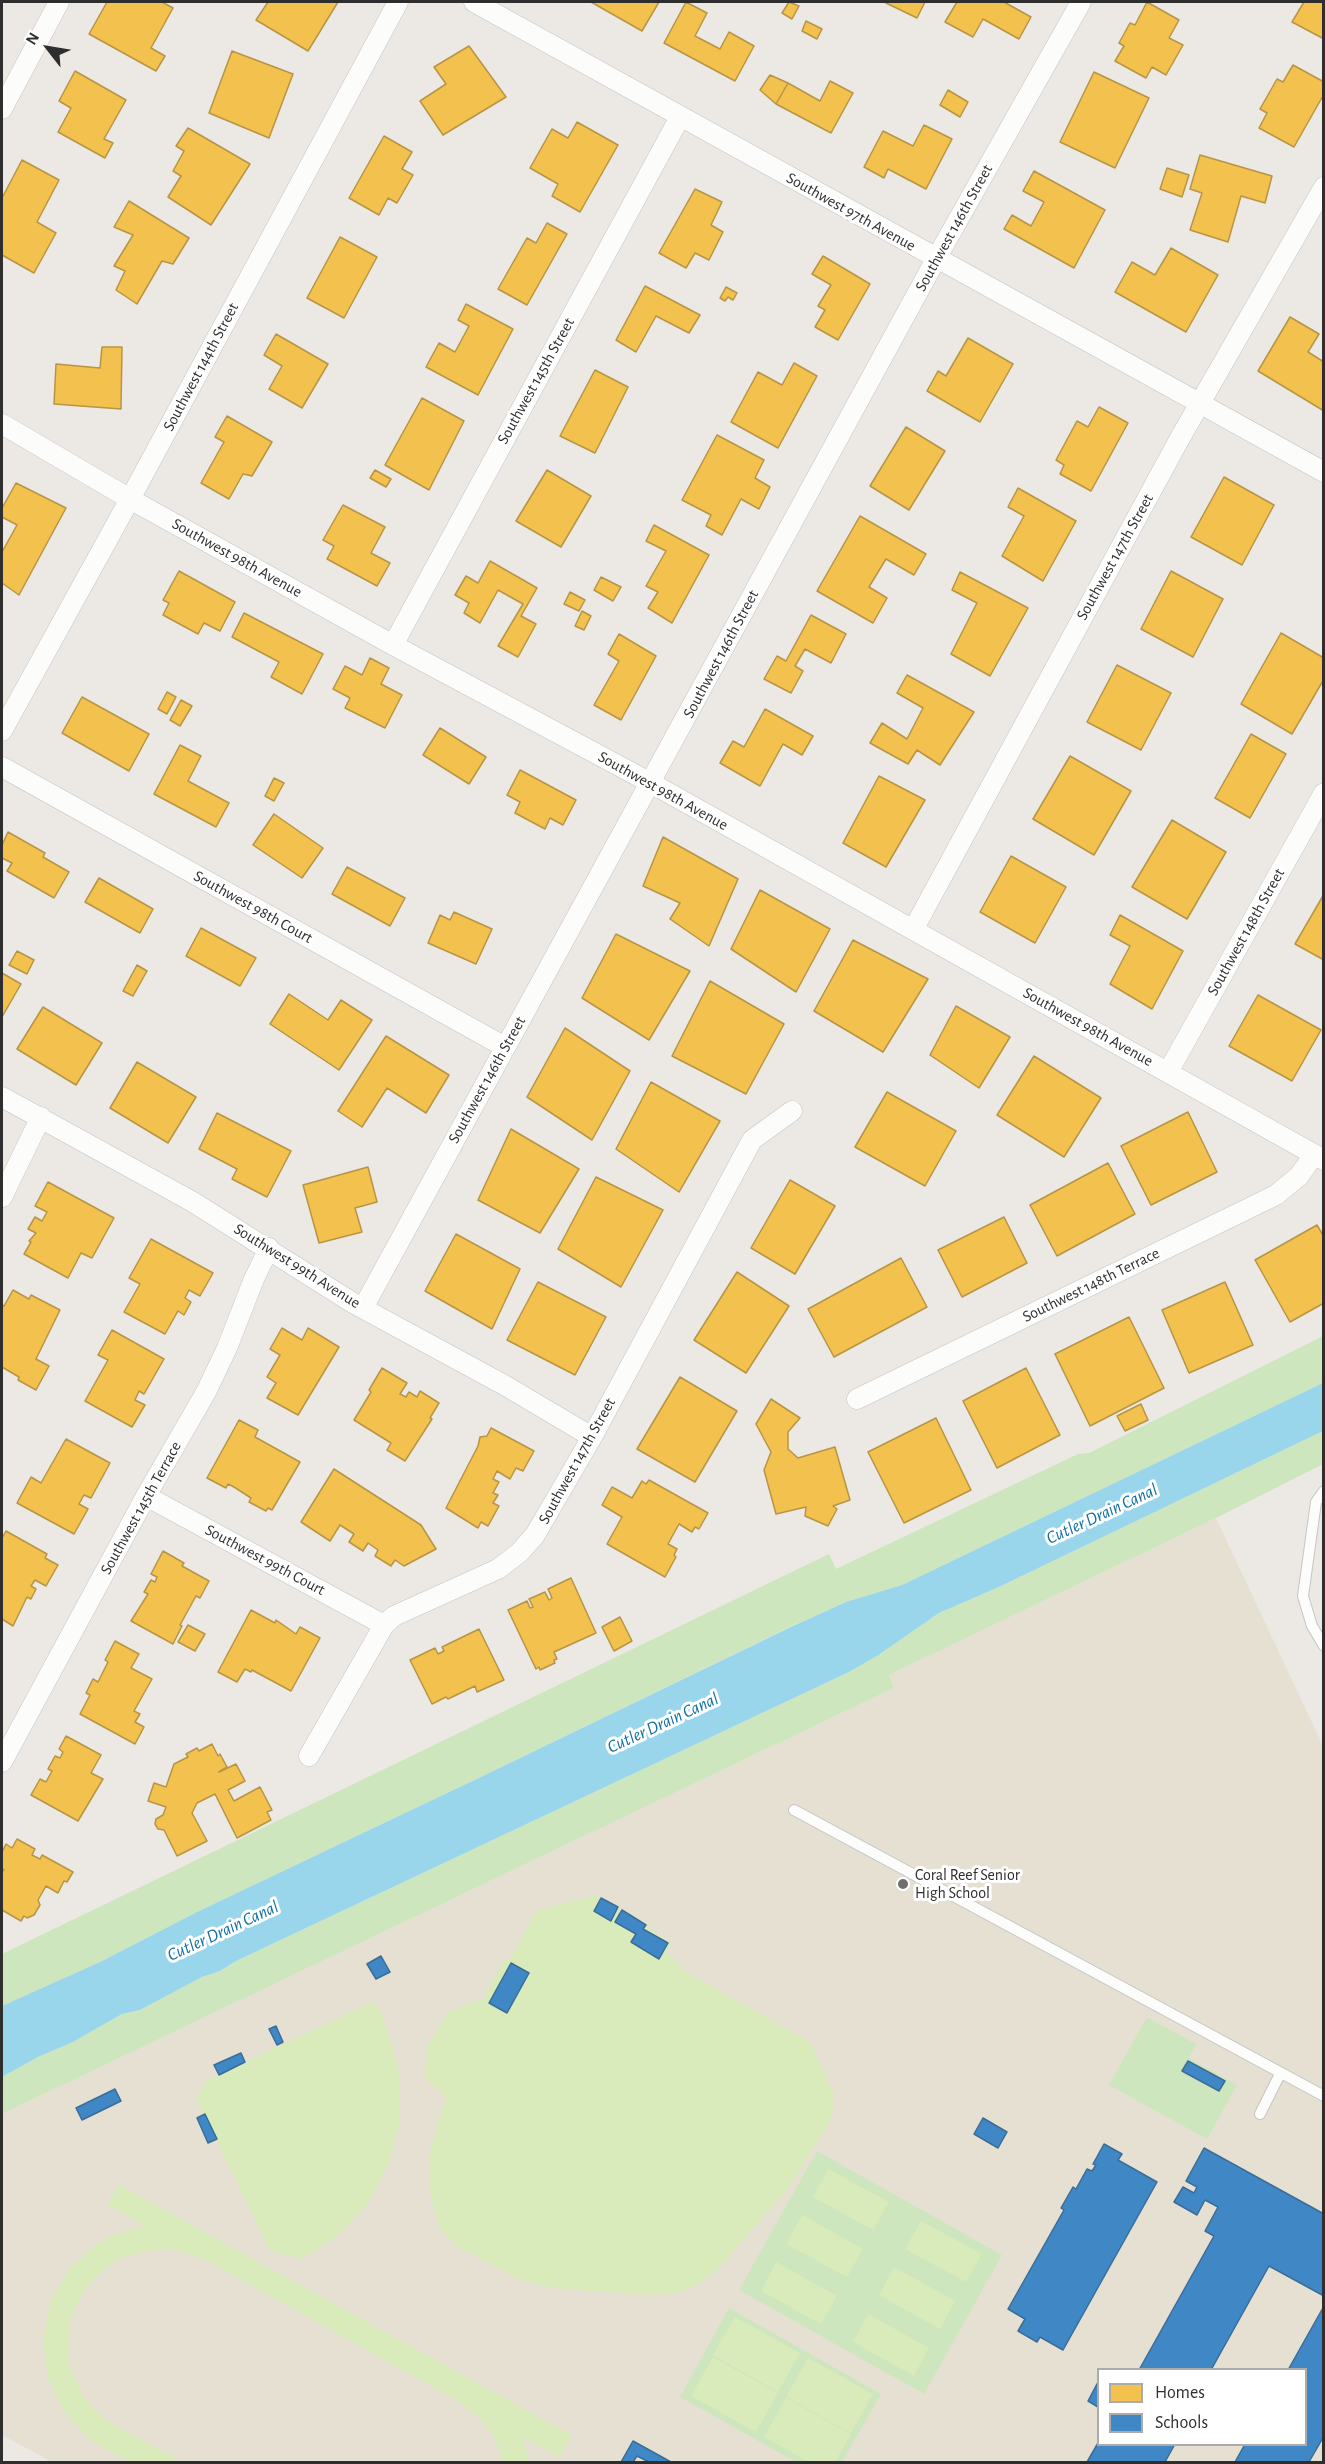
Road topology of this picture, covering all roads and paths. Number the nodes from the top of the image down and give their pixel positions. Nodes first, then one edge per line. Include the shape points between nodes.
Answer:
1 (59, 2) edge
2 (399, 2) edge
3 (474, 2) edge
4 (1081, 2) edge
5 (2, 109) edge
6 (680, 117) junction
7 (1323, 188) edge
8 (936, 259) junction
9 (1199, 403) junction
10 (2, 424) edge
11 (1323, 472) edge
12 (130, 499) junction
13 (393, 645) junction
14 (2, 731) edge
15 (2, 766) edge
16 (651, 783) junction
17 (1323, 793) edge
18 (1317, 820) edge
19 (913, 930) junction
20 (505, 1047) junction
21 (1168, 1072) junction
22 (2, 1097) edge
23 (792, 1111) dead end
24 (41, 1117) junction
25 (1318, 1158) edge
26 (2, 1197) edge
27 (269, 1248) junction
28 (363, 1308) junction
29 (857, 1399) dead end
30 (592, 1437) junction
31 (1323, 1491) edge
32 (146, 1496) junction
33 (384, 1625) junction
34 (1323, 1646) edge
35 (309, 1756) dead end
36 (2, 1762) edge
37 (794, 1810) dead end
38 (1280, 2074) junction
39 (1323, 2096) edge
40 (1260, 2114) dead end

1 - 5 street
2 - 12 street, Southwest 144th Street
3 - 6 street, Southwest 97th Avenue
4 - 8 street, Southwest 146th Street
6 - 8 street, Southwest 97th Avenue
6 - 13 street, Southwest 145th Street
7 - 9 street, Southwest 147th Street
8 - 9 street, Southwest 97th Avenue
8 - 16 street, Southwest 146th Street
9 - 11 street, Southwest 97th Avenue
9 - 19 street, Southwest 147th Street
10 - 12 street, Southwest 98th Avenue
12 - 13 street, Southwest 98th Avenue
12 - 14 street, Southwest 144th Street
13 - 16 street, Southwest 98th Avenue
15 - 20 street, Southwest 98th Court
16 - 19 street, Southwest 98th Avenue
16 - 20 street, Southwest 146th Street
17 - 18 street, Southwest 148th Street
18 - 21 street, Southwest 148th Street
19 - 21 street, Southwest 98th Avenue
20 - 28 street, Southwest 146th Street
21 - 25 street, Southwest 98th Avenue
22 - 24 street, Southwest 99th Avenue
23 - 30 street, Southwest 147th Street via 752,1140
24 - 26 street
24 - 27 street, Southwest 99th Avenue
25 - 29 street, Southwest 148th Terrace via 1276,1195
27 - 28 street, Southwest 99th Avenue
27 - 32 street, Southwest 145th Terrace via 216,1371
28 - 30 street, Southwest 99th Avenue
30 - 33 street, Southwest 147th Street via 543,1524 519,1553 498,1569 394,1616
31 - 34 lane via 1316,1502 1303,1596
32 - 33 street, Southwest 99th Court
32 - 36 street, Southwest 145th Terrace
33 - 35 street, Southwest 147th Street
37 - 38 lane
38 - 39 lane
38 - 40 lane

